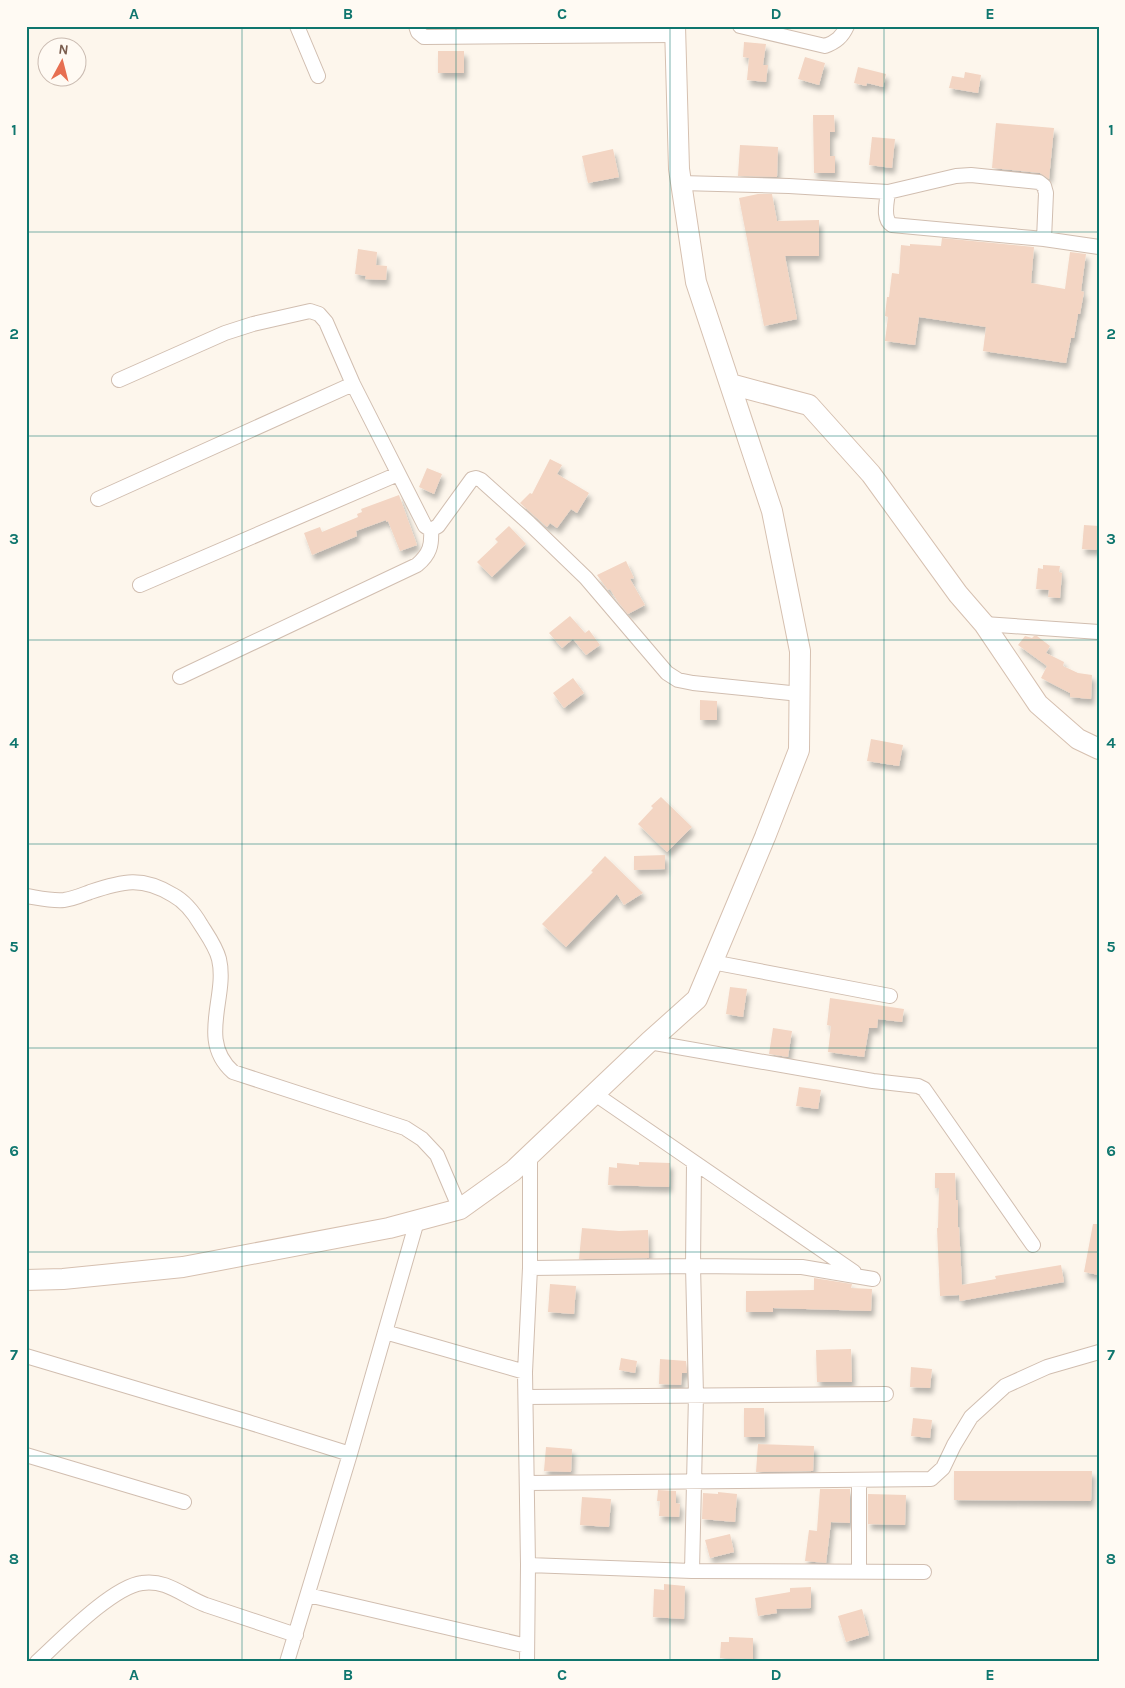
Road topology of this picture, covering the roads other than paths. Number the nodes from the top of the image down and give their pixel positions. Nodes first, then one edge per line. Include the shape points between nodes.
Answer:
1 (297, 26) edge
2 (416, 26) edge
3 (740, 26) edge
4 (847, 26) edge
5 (675, 30) edge
6 (318, 76) dead end
7 (681, 183) junction
8 (888, 192) junction
9 (1044, 239) junction
10 (1099, 247) edge
11 (119, 380) dead end
12 (353, 384) junction
13 (730, 384) junction
14 (398, 474) junction
15 (98, 499) dead end
16 (431, 530) junction
17 (140, 585) dead end
18 (984, 624) junction
19 (1099, 632) edge
20 (180, 677) dead end
21 (800, 694) junction
22 (1099, 749) edge
23 (26, 896) edge
24 (712, 962) junction
25 (890, 996) dead end
26 (649, 1042) junction
27 (595, 1094) junction
28 (530, 1156) junction
29 (694, 1164) junction
30 (460, 1209) junction
31 (417, 1221) junction
32 (1033, 1245) dead end
33 (693, 1266) junction
34 (530, 1268) junction
35 (26, 1280) edge
36 (385, 1332) junction
37 (1099, 1352) edge
38 (26, 1356) edge
39 (525, 1372) junction
40 (886, 1394) dead end
41 (696, 1395) junction
42 (526, 1397) junction
43 (350, 1454) junction
44 (26, 1455) edge
45 (859, 1480) junction
46 (695, 1482) junction
47 (527, 1483) junction
48 (184, 1502) dead end
49 (528, 1565) junction
50 (692, 1571) junction
51 (859, 1572) junction
52 (924, 1572) dead end
53 (308, 1595) junction
54 (296, 1635) junction
55 (527, 1646) junction
56 (37, 1662) edge
57 (288, 1662) edge
58 (527, 1662) edge

1 - 6 street
2 - 5 street via 424,36
3 - 4 street via 825,46 843,35
5 - 7 main road
7 - 8 street
7 - 13 main road via 696,282
8 - 9 street via 886,219 892,225
8 - 9 street via 971,175 1039,182 1046,193
9 - 10 street
11 - 12 street via 225,333 310,311 320,314 326,322
12 - 14 street
12 - 15 street
13 - 18 main road via 809,405 871,474 958,594
13 - 21 main road via 772,511 800,651
14 - 16 street via 425,526
14 - 17 street
16 - 20 street via 430,551 417,564
16 - 21 street via 438,526 472,479 481,480 586,578 667,673 678,680 693,683
18 - 19 street
18 - 22 main road via 1038,704 1078,739
21 - 24 main road via 798,750
23 - 30 street via 66,900 106,886 144,882 179,898 212,942 219,960 215,1033 225,1065 233,1072 405,1128 417,1135 438,1155
24 - 25 street
24 - 26 main road via 696,1000
26 - 27 main road
26 - 32 street via 924,1089
27 - 28 main road
27 - 29 street
28 - 30 main road
28 - 34 street
29 - 33 street
29 - 33 street via 866,1278 802,1267
30 - 31 main road
31 - 35 main road via 183,1268
31 - 36 street
33 - 34 street
33 - 41 street
34 - 39 street
36 - 39 street
36 - 43 street
37 - 45 street via 1047,1366 1005,1386 971,1417 943,1468 931,1479
38 - 43 street
39 - 42 street
40 - 41 street
41 - 42 street
41 - 46 street
42 - 47 street
43 - 53 street
44 - 48 street
45 - 46 street
45 - 51 street
46 - 47 street
46 - 50 street
47 - 49 street
49 - 50 street
49 - 55 street
50 - 51 street
51 - 52 street
53 - 54 street
53 - 55 street
54 - 56 street via 203,1604 173,1588 141,1583 107,1600
54 - 57 street
55 - 58 street

